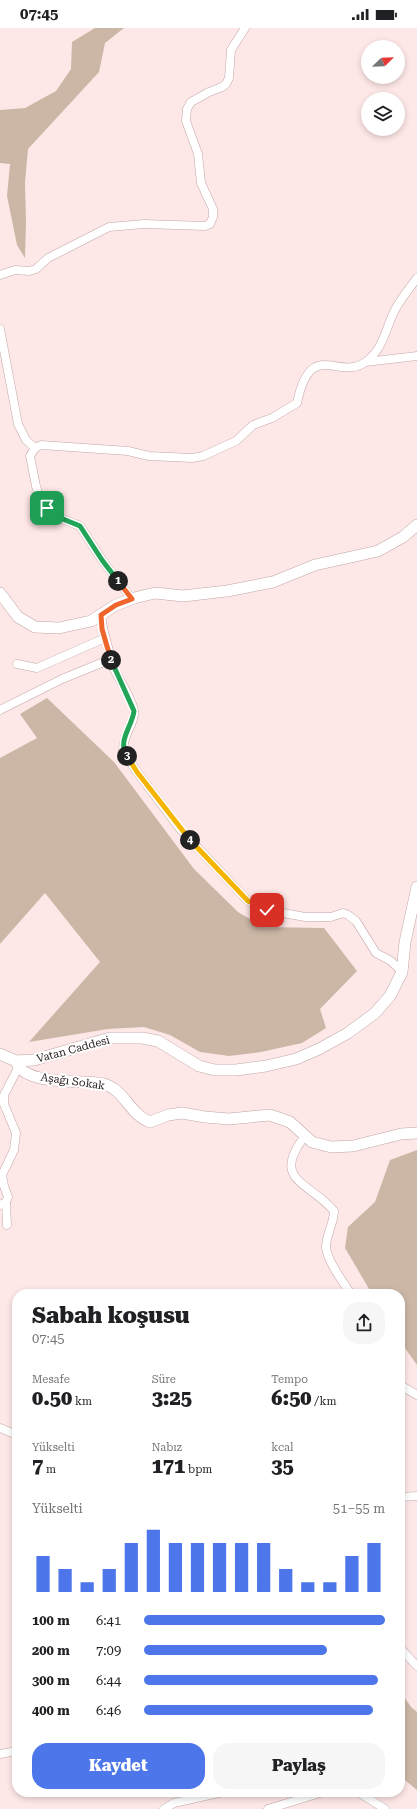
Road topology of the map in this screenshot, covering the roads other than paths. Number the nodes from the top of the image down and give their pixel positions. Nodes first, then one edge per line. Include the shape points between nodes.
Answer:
1 (245, 28) edge
2 (0, 275) edge
3 (417, 278) edge
4 (0, 329) edge
5 (417, 356) edge
6 (366, 362) junction
7 (36, 448) junction
8 (417, 525) edge
9 (0, 593) edge
10 (132, 599) junction
11 (101, 615) junction
12 (105, 638) junction
13 (111, 659) junction
14 (17, 664) dead end
15 (0, 710) edge
16 (417, 887) edge
17 (402, 972) junction
18 (0, 1054) edge
19 (17, 1065) junction
20 (417, 1133) edge
21 (305, 1136) junction
22 (3, 1203) edge
23 (8, 1225) dead end
24 (348, 1289) edge
25 (405, 1388) edge
26 (417, 1394) edge
27 (0, 1428) edge
28 (12, 1433) edge
29 (417, 1496) edge
30 (405, 1497) edge
31 (405, 1653) edge
32 (417, 1666) edge
33 (12, 1752) edge
34 (0, 1754) edge
35 (201, 1797) edge
36 (307, 1797) edge
37 (366, 1797) edge
38 (164, 1809) edge
39 (268, 1809) edge
40 (385, 1809) edge

1 - 2 street via 231,50 229,78 226,84 191,102 187,109 186,121 198,154 201,183 213,209 210,224 109,227 48,258 36,269 15,270
3 - 6 street via 396,308 379,347
4 - 7 street via 18,424 26,440
5 - 6 street
6 - 7 street via 350,367 316,366 304,378 297,403 291,408 253,425 236,441 203,456 168,458 128,451 42,445
7 - 10 street via 30,456 30,463 40,499 58,517 80,526
8 - 10 street via 378,551 315,564 273,582 228,591 183,596 155,593
9 - 11 street via 18,617 35,628 59,628 91,621
10 - 11 street via 116,605
11 - 12 street
12 - 13 street
12 - 14 street via 38,668
13 - 15 street via 62,679
13 - 17 street via 134,711 123,750 181,830 218,871 248,901 267,910 304,917 331,917 343,913 348,915 356,921 376,953 391,961
16 - 17 street, Vatan Caddesi via 405,942
17 - 19 street, Vatan Caddesi via 390,996 375,1013 319,1050 296,1059 266,1066 215,1070 199,1066 158,1041 128,1037 110,1038
18 - 19 street
19 - 21 street, Aşağı Sokak via 26,1073 55,1081 103,1084 117,1090 141,1118 150,1122 182,1113 229,1119 270,1115 290,1122
19 - 22 street via 4,1095 4,1104 16,1133 14,1150 2,1175 8,1197
20 - 21 street, Aşağı Sokak via 401,1134 353,1146 331,1147 312,1142
21 - 24 street via 294,1150 291,1166 298,1182 334,1211 326,1247
22 - 23 street
25 - 26 street
27 - 28 street
29 - 30 street
31 - 32 street
33 - 34 street
35 - 38 street via 174,1803
36 - 39 street
37 - 40 street

